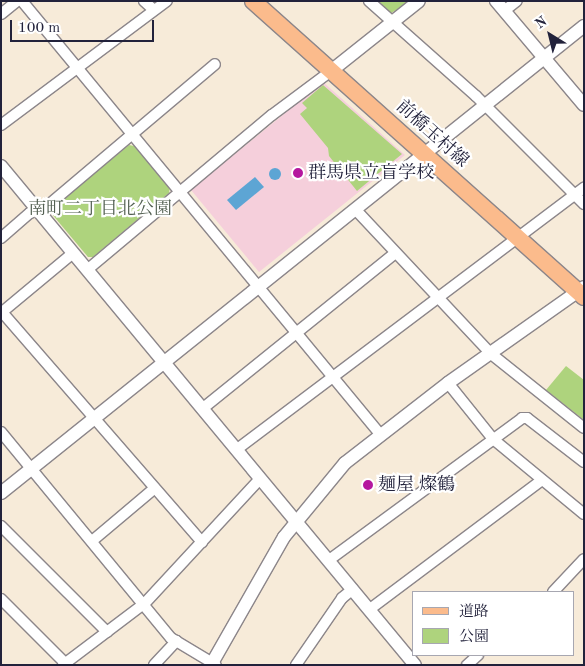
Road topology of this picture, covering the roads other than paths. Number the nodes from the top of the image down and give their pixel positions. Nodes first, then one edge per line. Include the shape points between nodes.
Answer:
1 (17, 1) edge
2 (22, 1) edge
3 (144, 1) edge
4 (167, 1) edge
5 (253, 1) edge
6 (369, 1) edge
7 (419, 1) edge
8 (516, 1) edge
9 (500, 6) edge
10 (154, 10) junction
11 (1, 14) edge
12 (391, 21) junction
13 (584, 26) edge
14 (544, 57) junction
15 (215, 64) dead end
16 (76, 68) junction
17 (331, 71) junction
18 (485, 105) junction
19 (584, 105) edge
20 (1, 125) edge
21 (133, 135) junction
22 (424, 154) junction
23 (1, 166) edge
24 (584, 188) edge
25 (180, 192) junction
26 (575, 195) junction
27 (584, 204) edge
28 (355, 209) junction
29 (38, 210) junction
30 (1, 238) edge
31 (516, 238) junction
32 (73, 252) junction
33 (395, 253) junction
34 (87, 270) junction
35 (258, 287) junction
36 (582, 292) edge
37 (436, 296) junction
38 (2, 313) edge
39 (296, 332) junction
40 (490, 353) junction
41 (164, 363) junction
42 (332, 376) junction
43 (448, 383) junction
44 (202, 409) junction
45 (95, 418) junction
46 (584, 428) edge
47 (1, 432) edge
48 (380, 434) junction
49 (493, 439) junction
50 (236, 450) junction
51 (584, 462) edge
52 (32, 469) junction
53 (260, 479) junction
54 (542, 480) junction
55 (154, 488) junction
56 (1, 493) edge
57 (584, 514) edge
58 (295, 522) junction
59 (1, 526) edge
60 (92, 541) junction
61 (202, 542) junction
62 (329, 560) junction
63 (584, 560) edge
64 (353, 589) junction
65 (554, 591) edge
66 (1, 599) edge
67 (145, 604) junction
68 (370, 610) junction
69 (107, 632) junction
70 (176, 642) junction
71 (477, 656) edge
72 (65, 664) edge
73 (213, 664) edge
74 (154, 665) edge
75 (296, 665) edge
76 (415, 665) edge
77 (467, 665) edge

1 - 11 street
2 - 16 street
3 - 10 street
4 - 10 street
5 - 17 main road, 前橋玉村線
6 - 12 street
7 - 12 street
8 - 9 street
9 - 14 street
10 - 16 street
12 - 17 street
12 - 18 street
13 - 14 street
14 - 18 street
14 - 19 street
15 - 21 street
16 - 20 street
16 - 21 street
17 - 22 main road, 前橋玉村線
17 - 25 street
18 - 22 street
18 - 26 street
21 - 25 street
21 - 29 street
22 - 28 street
22 - 31 main road, 前橋玉村線
23 - 29 street
24 - 26 street
25 - 34 street
25 - 35 street
26 - 27 street
26 - 31 street
28 - 33 street
28 - 35 street
29 - 30 street
29 - 32 street
31 - 36 main road, 前橋玉村線
31 - 37 street
32 - 34 street
32 - 38 street
33 - 37 street
33 - 39 street
34 - 41 street
35 - 39 street
35 - 41 street
36 - 40 street
37 - 40 street
37 - 42 street
38 - 45 street
39 - 42 street
39 - 44 street
40 - 43 street
40 - 46 street
41 - 44 street
41 - 45 street
42 - 48 street
42 - 50 street
43 - 48 street
43 - 49 street
44 - 50 street
45 - 52 street
45 - 55 street
47 - 52 street
48 - 58 street via 339,468
49 - 51 street via 522,418 527,418
49 - 54 street
49 - 62 street
50 - 53 street
52 - 56 street
52 - 60 street
53 - 58 street
53 - 61 street
54 - 57 street
54 - 68 street
55 - 60 street
55 - 61 street
58 - 62 street
58 - 73 street via 263,571
59 - 69 street
60 - 67 street
61 - 67 street
62 - 64 street
63 - 65 street
64 - 68 street
64 - 75 street via 342,598
66 - 72 street
67 - 69 street
67 - 70 street
68 - 76 street
69 - 72 street
70 - 73 street
70 - 74 street
71 - 77 street

